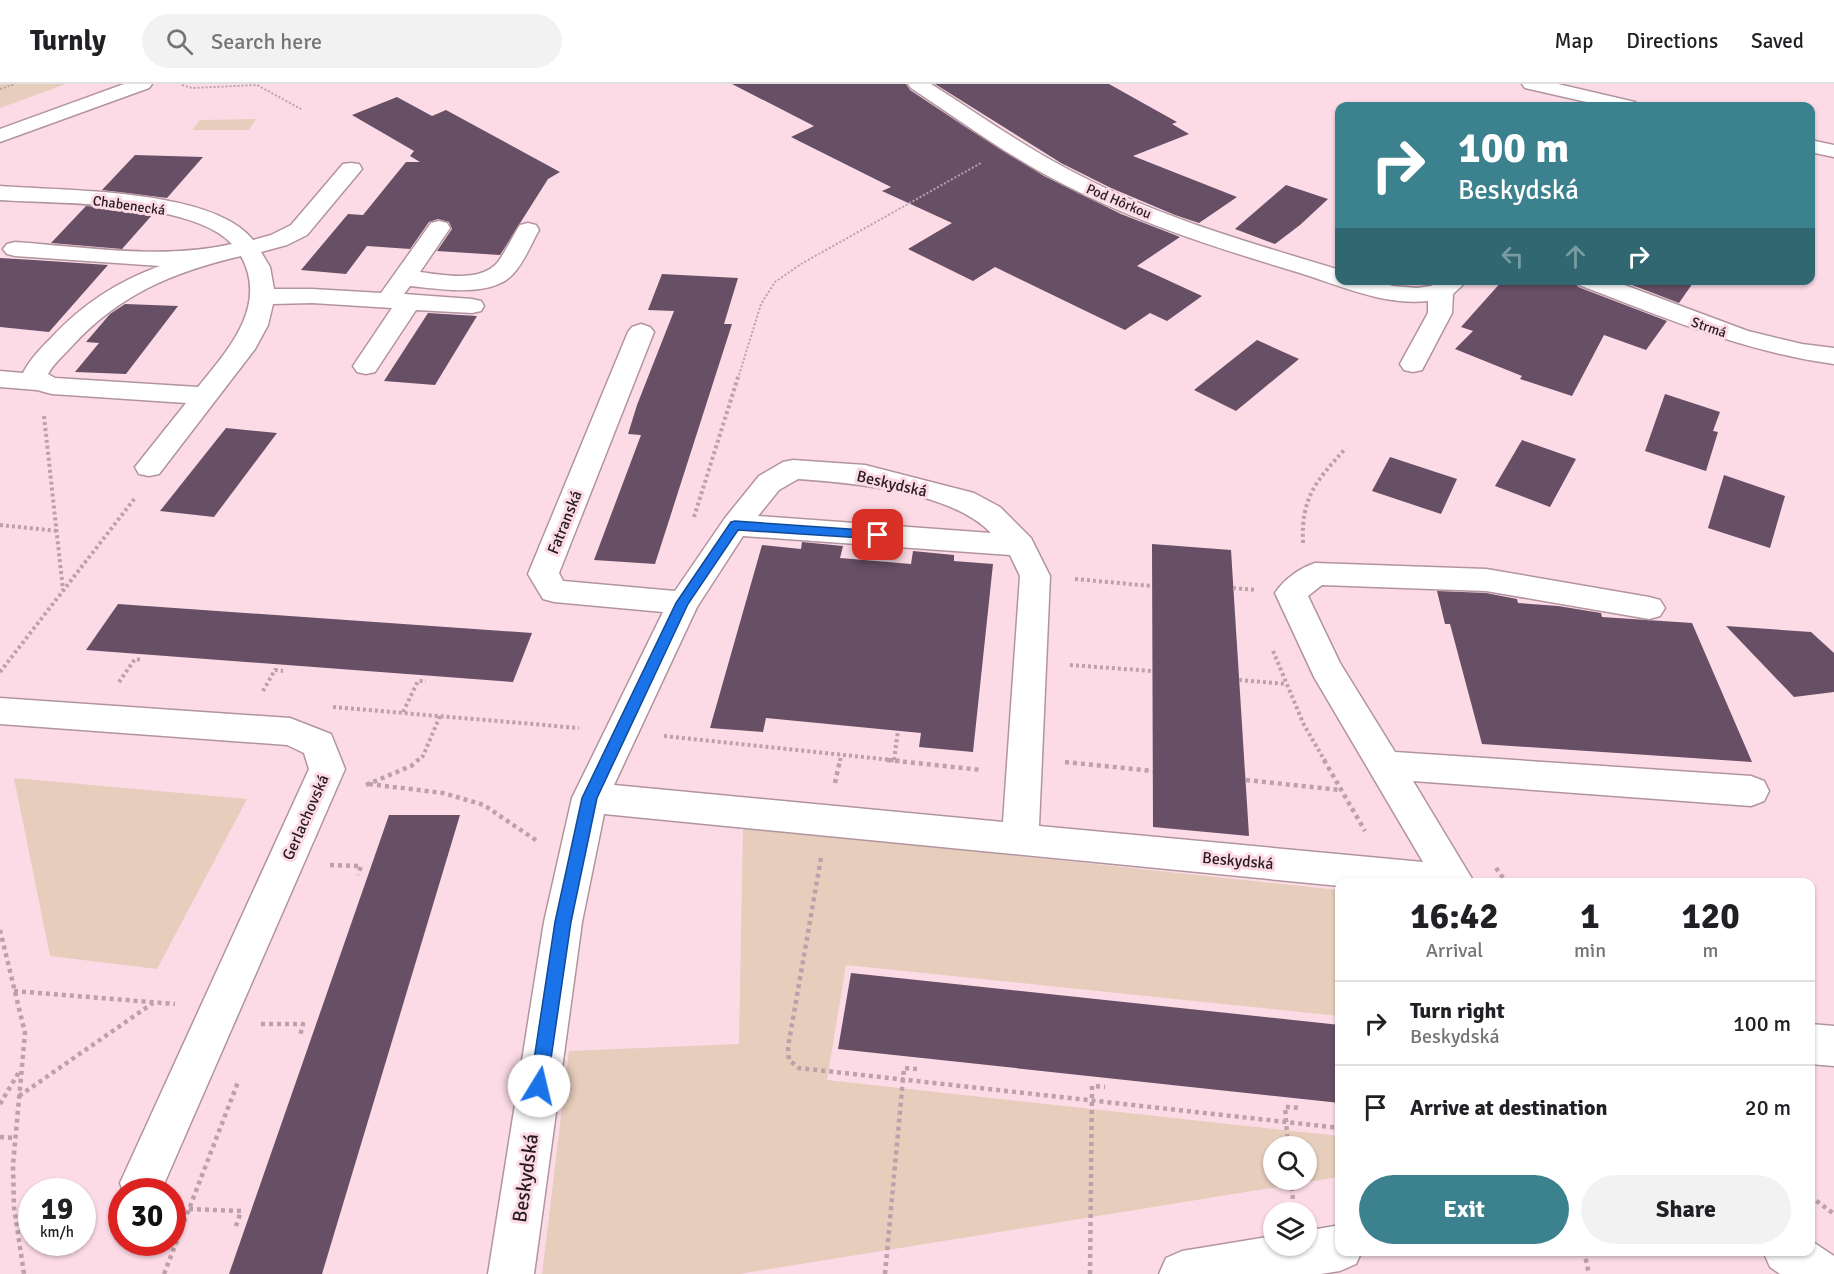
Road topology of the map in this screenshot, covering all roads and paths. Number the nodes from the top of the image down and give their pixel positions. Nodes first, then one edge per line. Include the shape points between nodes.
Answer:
1 (15, 84) edge
2 (142, 84) edge
3 (256, 84) edge
4 (918, 84) edge
5 (1532, 84) edge
6 (182, 85) edge
7 (0, 89) edge
8 (1611, 102) edge
9 (301, 109) dead end
10 (0, 136) edge
11 (1013, 145) junction
12 (1815, 147) edge
13 (1834, 151) edge
14 (351, 169) dead end
15 (0, 193) edge
16 (439, 228) dead end
17 (528, 230) dead end
18 (247, 248) junction
19 (15, 249) dead end
20 (202, 258) junction
21 (1335, 276) edge
22 (1366, 285) edge
23 (1601, 285) edge
24 (1448, 286) edge
25 (400, 293) junction
26 (262, 297) junction
27 (472, 306) dead end
28 (641, 332) dead end
29 (1834, 356) edge
30 (1413, 364) dead end
31 (366, 366) dead end
32 (0, 379) edge
33 (40, 382) junction
34 (206, 396) junction
35 (1346, 448) dead end
36 (149, 467) joint
37 (693, 521) dead end
38 (0, 525) edge
39 (735, 525) junction
40 (58, 531) junction
41 (1303, 544) dead end
42 (1020, 545) junction
43 (1108, 582) dead end
44 (1152, 586) dead end
45 (63, 590) junction
46 (1256, 590) dead end
47 (1275, 597) junction
48 (683, 603) junction
49 (1649, 608) dead end
50 (1271, 646) dead end
51 (142, 660) dead end
52 (1105, 668) dead end
53 (283, 671) dead end
54 (1152, 671) dead end
55 (0, 672) edge
56 (1239, 680) dead end
57 (426, 681) dead end
58 (1286, 684) junction
59 (114, 689) dead end
60 (258, 700) dead end
61 (325, 706) dead end
62 (0, 711) edge
63 (403, 712) junction
64 (440, 716) junction
65 (898, 731) dead end
66 (622, 732) junction
67 (894, 760) junction
68 (1383, 765) junction
69 (1108, 766) dead end
70 (1153, 771) dead end
71 (1024, 774) junction
72 (1246, 780) dead end
73 (368, 784) junction
74 (360, 790) dead end
75 (1340, 790) junction
76 (1751, 791) dead end
77 (590, 798) junction
78 (827, 821) junction
79 (1020, 840) junction
80 (323, 865) dead end
81 (575, 866) junction
82 (358, 875) dead end
83 (1394, 875) junction
84 (1420, 878) edge
85 (1453, 878) edge
86 (0, 930) edge
87 (14, 991) junction
88 (153, 1002) junction
89 (220, 1008) junction
90 (265, 1014) dead end
91 (261, 1024) junction
92 (256, 1035) dead end
93 (300, 1036) dead end
94 (1815, 1044) edge
95 (1834, 1046) edge
96 (21, 1069) junction
97 (917, 1069) dead end
98 (240, 1079) dead end
99 (904, 1079) junction
100 (1105, 1087) dead end
101 (18, 1097) junction
102 (1092, 1101) junction
103 (0, 1104) edge
104 (1300, 1108) dead end
105 (1286, 1122) junction
106 (1335, 1127) edge
107 (1287, 1136) edge
108 (0, 1137) edge
109 (15, 1138) junction
110 (143, 1178) edge
111 (1815, 1200) edge
112 (189, 1209) junction
113 (1834, 1214) edge
114 (235, 1229) dead end
115 (1335, 1249) edge
116 (1585, 1256) edge
117 (1793, 1256) edge
118 (24, 1274) edge
119 (164, 1274) edge
120 (511, 1274) edge
121 (885, 1274) edge
122 (1090, 1274) edge
123 (1182, 1274) edge
124 (1589, 1274) edge
125 (1820, 1274) edge

1 - 7 path
2 - 10 street
3 - 6 path via 192,88
3 - 9 path
4 - 11 street, Pod Hôrkou
5 - 8 street
11 - 21 street, Pod Hôrkou via 1119,202
11 - 37 path via 775,282 761,304
12 - 13 street
14 - 18 street via 299,230
15 - 18 street, Chabenecká via 72,197 197,215 233,232
16 - 25 street
17 - 25 street via 503,272 490,280
18 - 20 street
18 - 26 street, Chabenecká via 260,269
19 - 20 street
20 - 33 street via 106,301 40,364 35,374
22 - 24 street via 1418,295
23 - 29 street, Strmá via 1734,335 1774,347
24 - 30 street via 1440,313
25 - 26 street
25 - 27 street
25 - 31 street
26 - 34 street, Chabenecká via 255,324 240,352
28 - 48 street, Fatranská via 543,574 554,591
32 - 33 street
33 - 34 street
33 - 40 path
34 - 36 street, Chabenecká
35 - 41 path via 1311,487 1301,518
36 - 45 path via 151,477
38 - 40 path
39 - 42 street
39 - 42 street, Beskydská via 769,483 793,469 855,473 964,500 990,514
39 - 48 street, Beskydská
40 - 45 path
42 - 71 street, Beskydská via 1035,576
43 - 44 path
45 - 55 path
46 - 47 path
47 - 49 street via 1315,574 1486,580
47 - 68 street, Beskydská via 1326,668
48 - 66 street, Beskydská
50 - 58 path
51 - 59 path via 135,659
52 - 54 path
53 - 60 path via 275,670
56 - 58 path
57 - 63 path via 418,681
58 - 75 path
61 - 63 path
62 - 89 street, Gerlachovská via 290,732 319,744 327,769
63 - 64 path
64 - 66 path
64 - 73 path via 423,756 411,766
65 - 67 path
66 - 67 path
66 - 77 street, Beskydská
67 - 71 path
68 - 76 street
68 - 85 street, Beskydská
69 - 70 path
71 - 79 street, Beskydská
72 - 75 path
73 - 74 path
73 - 81 path via 443,793 484,805
75 - 83 path
77 - 78 street, Beskydská
77 - 81 street, Beskydská
78 - 79 street, Beskydská
78 - 99 path via 788,1047 789,1060 799,1068
79 - 83 street, Beskydská
80 - 82 path via 361,866
81 - 120 street, Beskydská via 563,922
83 - 84 street, Beskydská
86 - 87 path
87 - 88 path
87 - 96 path via 25,1033
88 - 89 path
88 - 101 path
89 - 110 street, Gerlachovská
90 - 91 path
91 - 92 path
91 - 93 path via 303,1024
94 - 95 street
96 - 101 path
96 - 103 path
97 - 99 path via 904,1068
98 - 112 path
99 - 102 path
99 - 121 path
100 - 102 path via 1092,1086
101 - 109 path
102 - 105 path
102 - 122 path
104 - 105 path via 1285,1107
105 - 106 path
105 - 107 path
108 - 109 path
109 - 118 path via 14,1207
111 - 113 path
112 - 114 path via 241,1211
112 - 119 path
115 - 123 street
116 - 124 path
117 - 125 street

